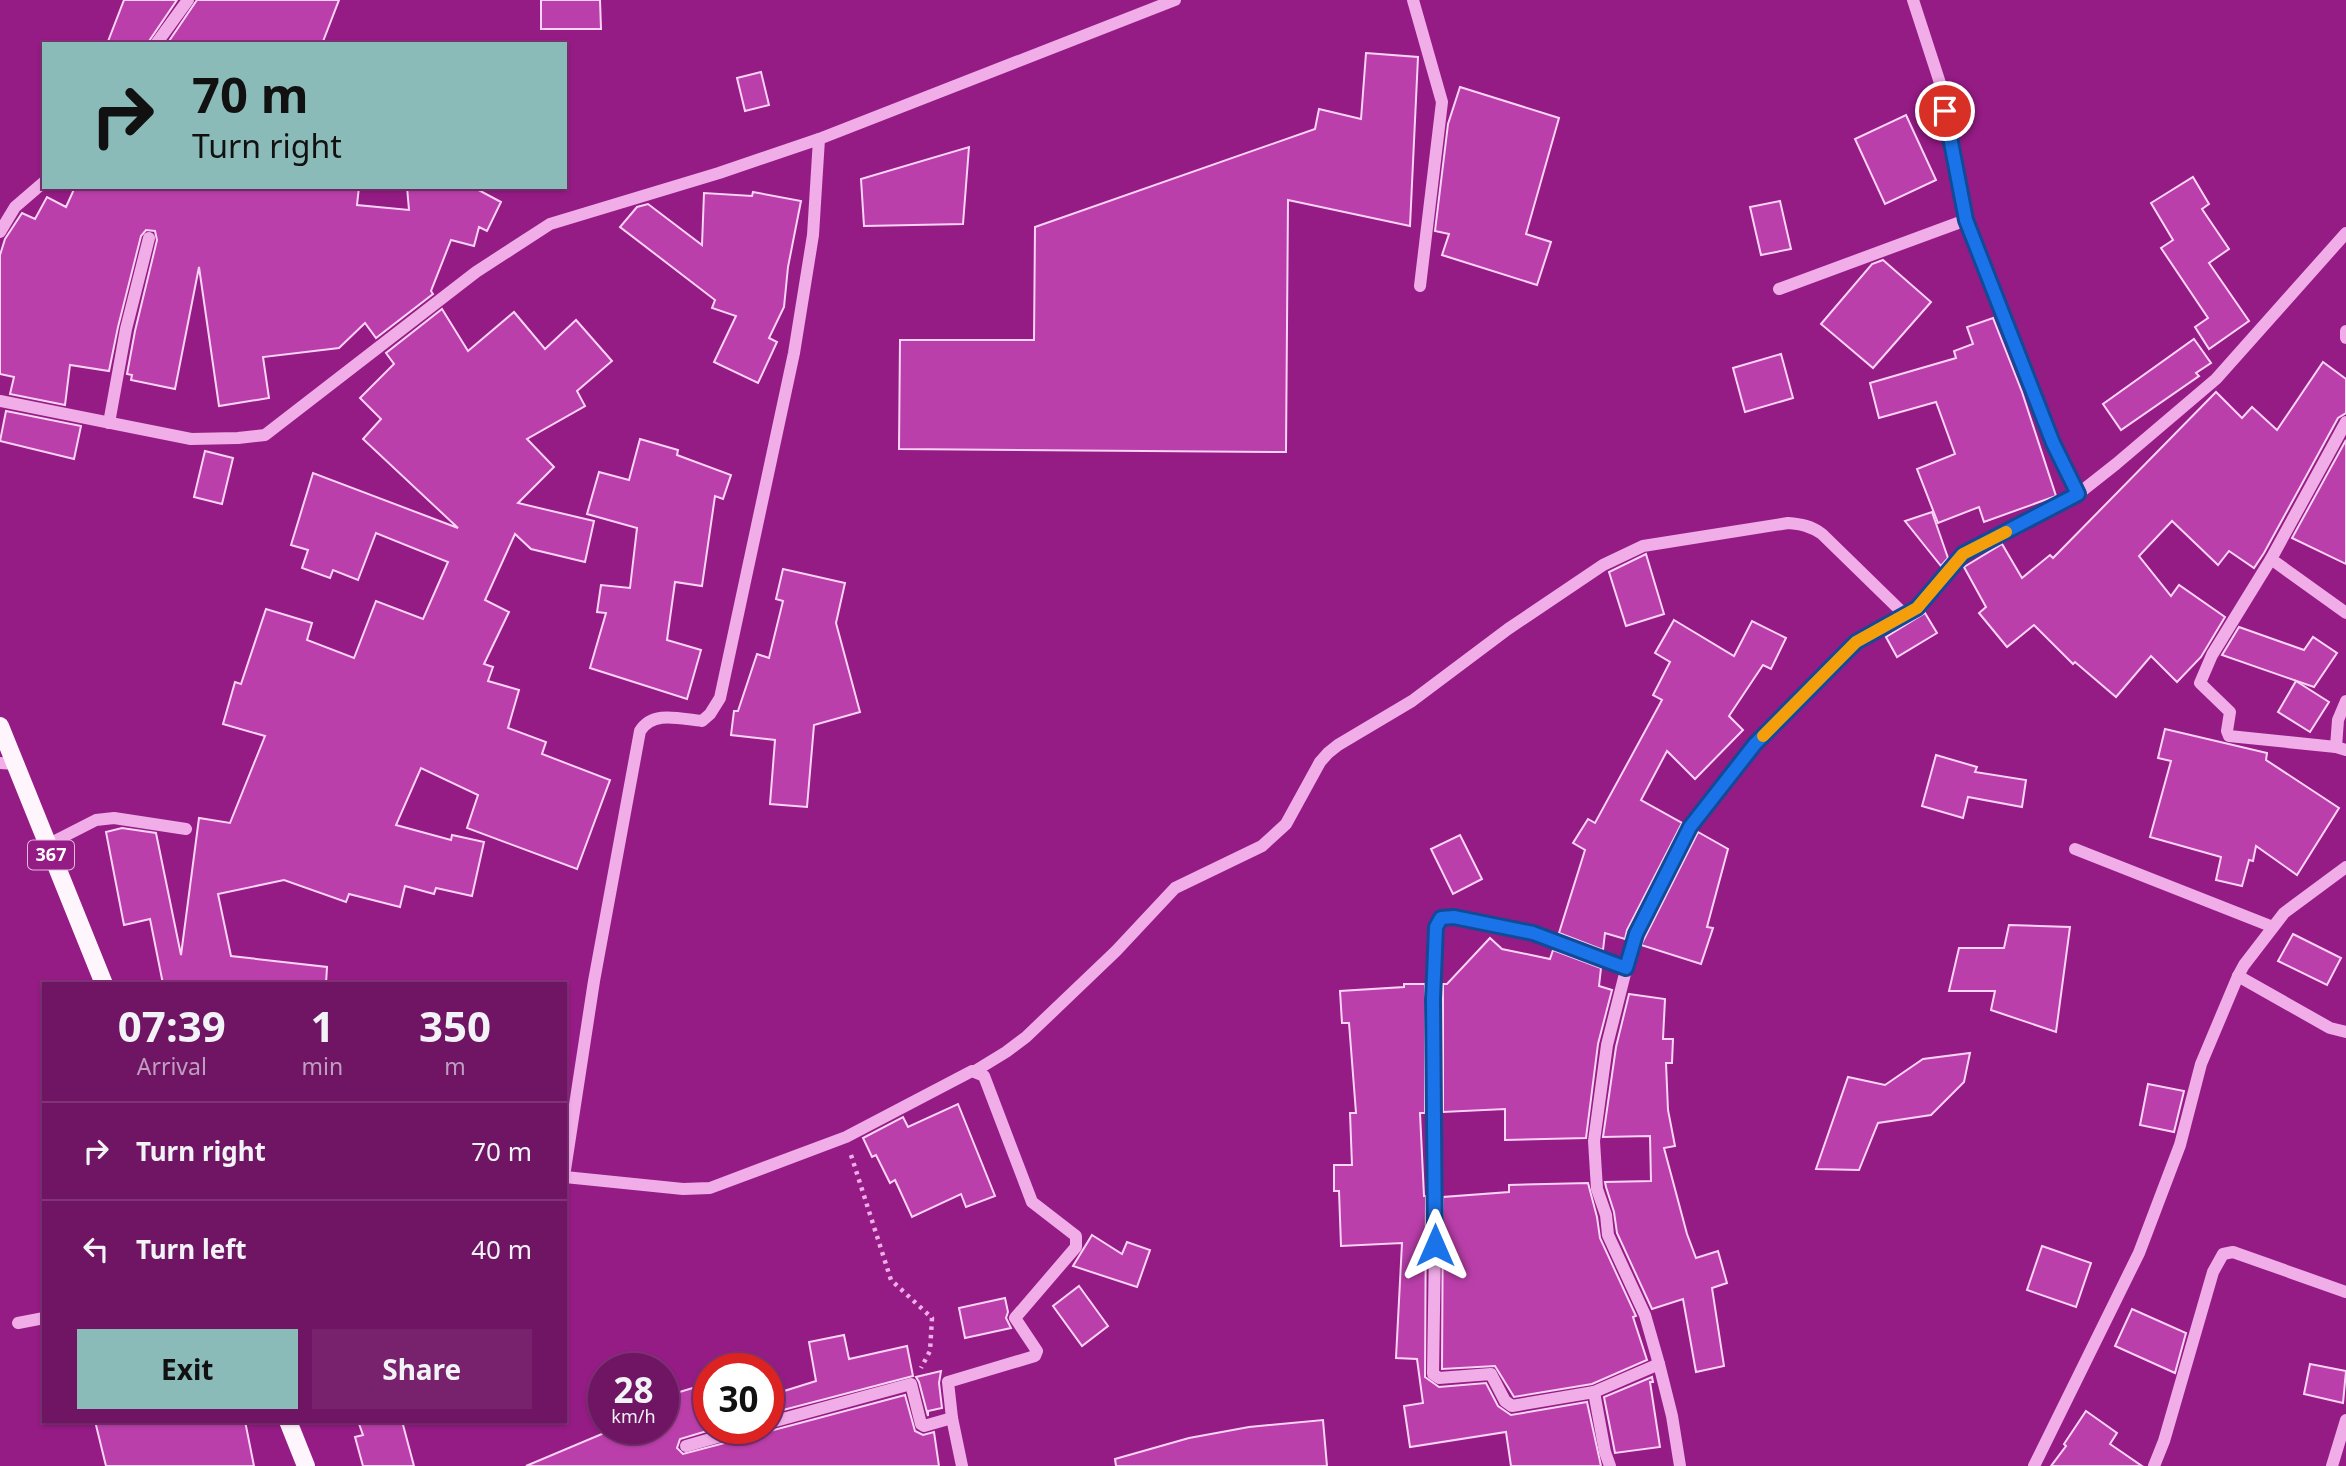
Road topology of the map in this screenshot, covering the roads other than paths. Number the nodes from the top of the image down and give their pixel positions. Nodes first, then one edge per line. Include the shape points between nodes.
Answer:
1 (188, 0) edge
2 (1175, 0) edge
3 (1413, 0) edge
4 (1913, 0) edge
5 (157, 42) edge
6 (819, 139) junction
7 (42, 184) edge
8 (1966, 220) junction
9 (0, 232) edge
10 (2346, 233) edge
11 (149, 238) dead end
12 (1420, 286) dead end
13 (1779, 289) dead end
14 (2346, 331) edge
15 (2346, 338) edge
16 (0, 401) edge
17 (2346, 422) edge
18 (109, 423) junction
19 (2078, 494) junction
20 (2271, 559) junction
21 (2346, 613) edge
22 (1905, 615) junction
23 (2346, 701) edge
24 (0, 726) edge
25 (2341, 749) edge
26 (7, 763) edge
27 (186, 829) dead end
28 (47, 845) junction
29 (2075, 849) dead end
30 (2346, 867) edge
31 (2273, 927) junction
32 (1626, 968) junction
33 (2238, 976) junction
34 (103, 982) edge
35 (2346, 1032) edge
36 (975, 1071) junction
37 (567, 1157) edge
38 (567, 1177) edge
39 (2346, 1292) edge
40 (42, 1318) edge
41 (18, 1323) dead end
42 (1659, 1364) junction
43 (1594, 1392) junction
44 (952, 1418) junction
45 (784, 1419) edge
46 (2346, 1420) edge
47 (289, 1423) edge
48 (693, 1444) edge
49 (686, 1446) dead end
50 (306, 1466) edge
51 (961, 1466) edge
52 (1610, 1466) edge
53 (1680, 1466) edge
54 (2034, 1466) edge
55 (2154, 1466) edge
56 (2332, 1466) edge

1 - 5 street
2 - 6 street
3 - 12 street via 1442,102
4 - 8 street via 1940,83
6 - 18 street via 550,224 476,272 265,435 191,439
6 - 37 street via 813,235 794,353 720,698 702,721 658,718 646,722 640,731
7 - 9 street via 15,206
8 - 13 street
8 - 19 street via 2053,443
10 - 19 street via 2216,379
11 - 18 street
14 - 15 street
16 - 18 street
17 - 20 street
19 - 22 street via 1963,554 1917,608
20 - 21 street
20 - 25 street via 2211,655 2200,683 2230,712 2229,736
22 - 32 street via 1856,642 1755,744 1690,827 1636,934
22 - 36 street via 1822,534 1801,524 1643,546 1616,557 1508,629 1400,710 1338,745 1320,762 1274,837 1175,888 1026,1037
23 - 25 street via 2338,720
24 - 26 main road, 367
26 - 28 main road, 367
27 - 28 street via 142,821 96,820
28 - 34 main road, 367
29 - 31 street
30 - 31 street via 2284,913
31 - 33 street
32 - 42 street via 1607,1045 1594,1141 1597,1189 1608,1235 1645,1315
32 - 43 street via 1533,933 1454,917 1441,918 1436,927 1433,1374 1440,1378 1491,1374 1512,1406
33 - 35 street via 2330,1028
33 - 54 street via 2201,1064 2180,1145 2139,1253
36 - 38 street via 846,1137 710,1188
36 - 44 street via 984,1076 1032,1202 1078,1241 1014,1318 1037,1351 1035,1356 950,1380
39 - 55 street via 2233,1252 2223,1254 2213,1272
40 - 41 street
42 - 43 street
42 - 53 street
43 - 52 street
44 - 45 street via 921,1424 911,1384
44 - 51 street
46 - 56 street
47 - 50 main road
48 - 49 street

